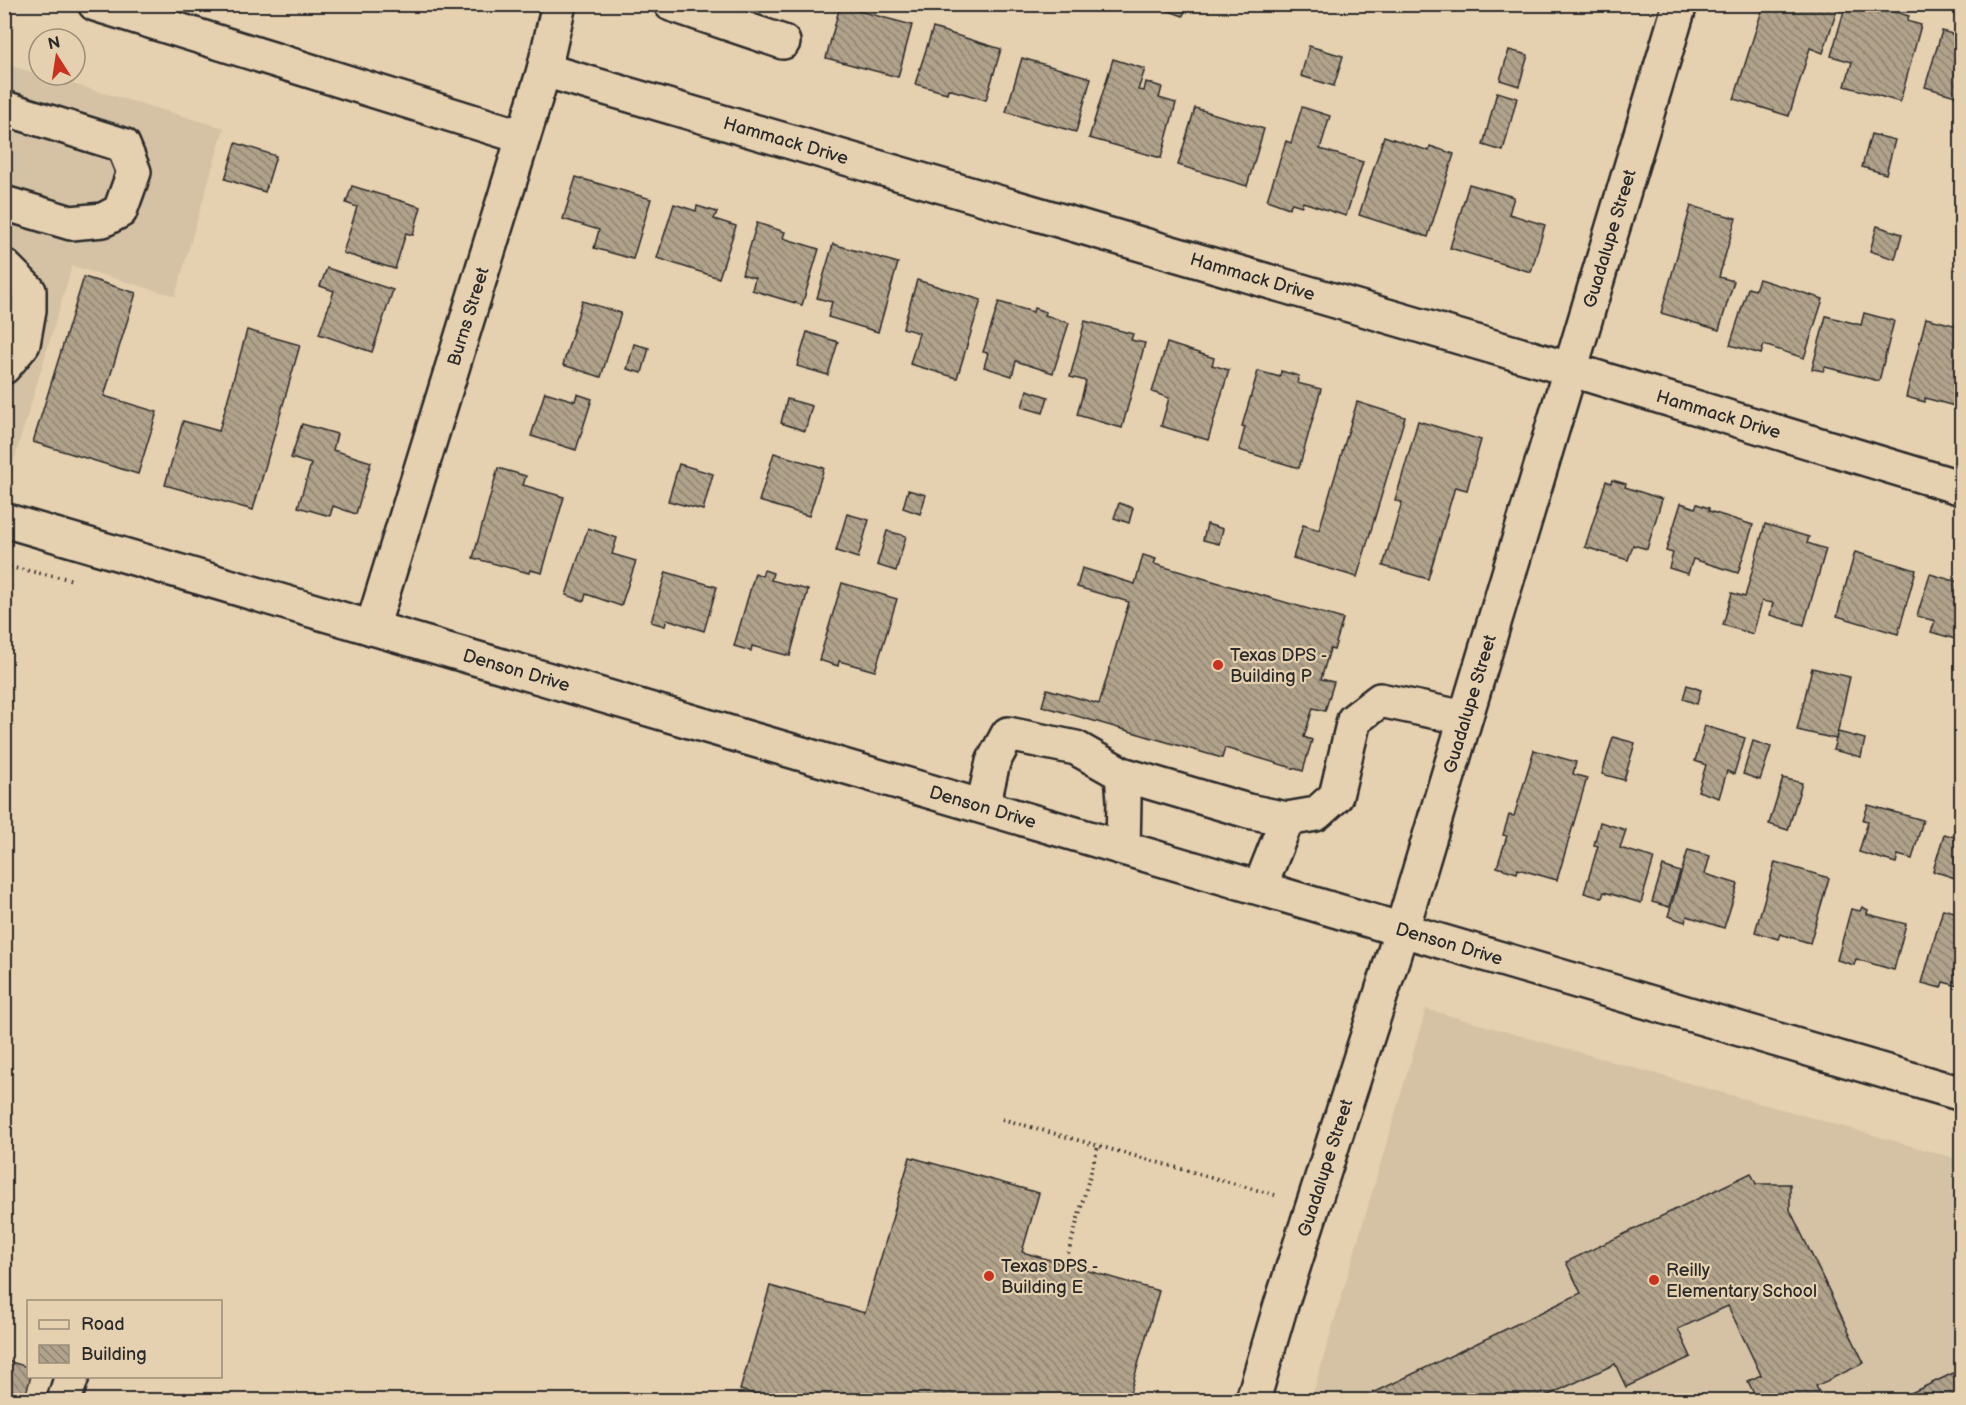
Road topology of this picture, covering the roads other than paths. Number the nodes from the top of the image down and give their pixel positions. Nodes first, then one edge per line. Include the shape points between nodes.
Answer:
1 (95, 4) edge
2 (559, 4) edge
3 (670, 4) edge
4 (1680, 4) edge
5 (783, 42) dead end
6 (544, 70) junction
7 (4, 108) edge
8 (523, 137) junction
9 (4, 203) edge
10 (4, 266) edge
11 (4, 367) edge
12 (1569, 369) junction
13 (1962, 488) edge
14 (4, 520) edge
15 (372, 628) junction
16 (1465, 718) junction
17 (1122, 774) junction
18 (983, 806) junction
19 (1287, 819) junction
20 (1123, 848) junction
21 (1260, 887) junction
22 (1402, 929) junction
23 (1962, 1094) edge
24 (72, 1378) edge
25 (64, 1401) edge
26 (1253, 1401) edge

1 - 8 street
2 - 6 street, Burns Street
3 - 5 street
4 - 12 street, Guadalupe Street
6 - 8 street, Burns Street
6 - 12 street, Hammack Drive
7 - 9 street via 123,145 134,172 120,211 103,220 71,223
8 - 15 street, Burns Street
10 - 11 street via 29,291 29,310 23,344
12 - 13 street, Hammack Drive
12 - 16 street, Guadalupe Street
14 - 15 street, Denson Drive
15 - 18 street, Denson Drive
16 - 19 street via 1380,700 1354,720 1336,796 1316,814
16 - 22 street, Guadalupe Street
17 - 18 street via 1076,748 1008,734 993,762
17 - 19 street
17 - 20 street
18 - 20 street, Denson Drive
19 - 21 street
20 - 21 street, Denson Drive
21 - 22 street, Denson Drive
22 - 23 street, Denson Drive
22 - 26 street, Guadalupe Street
24 - 25 street

